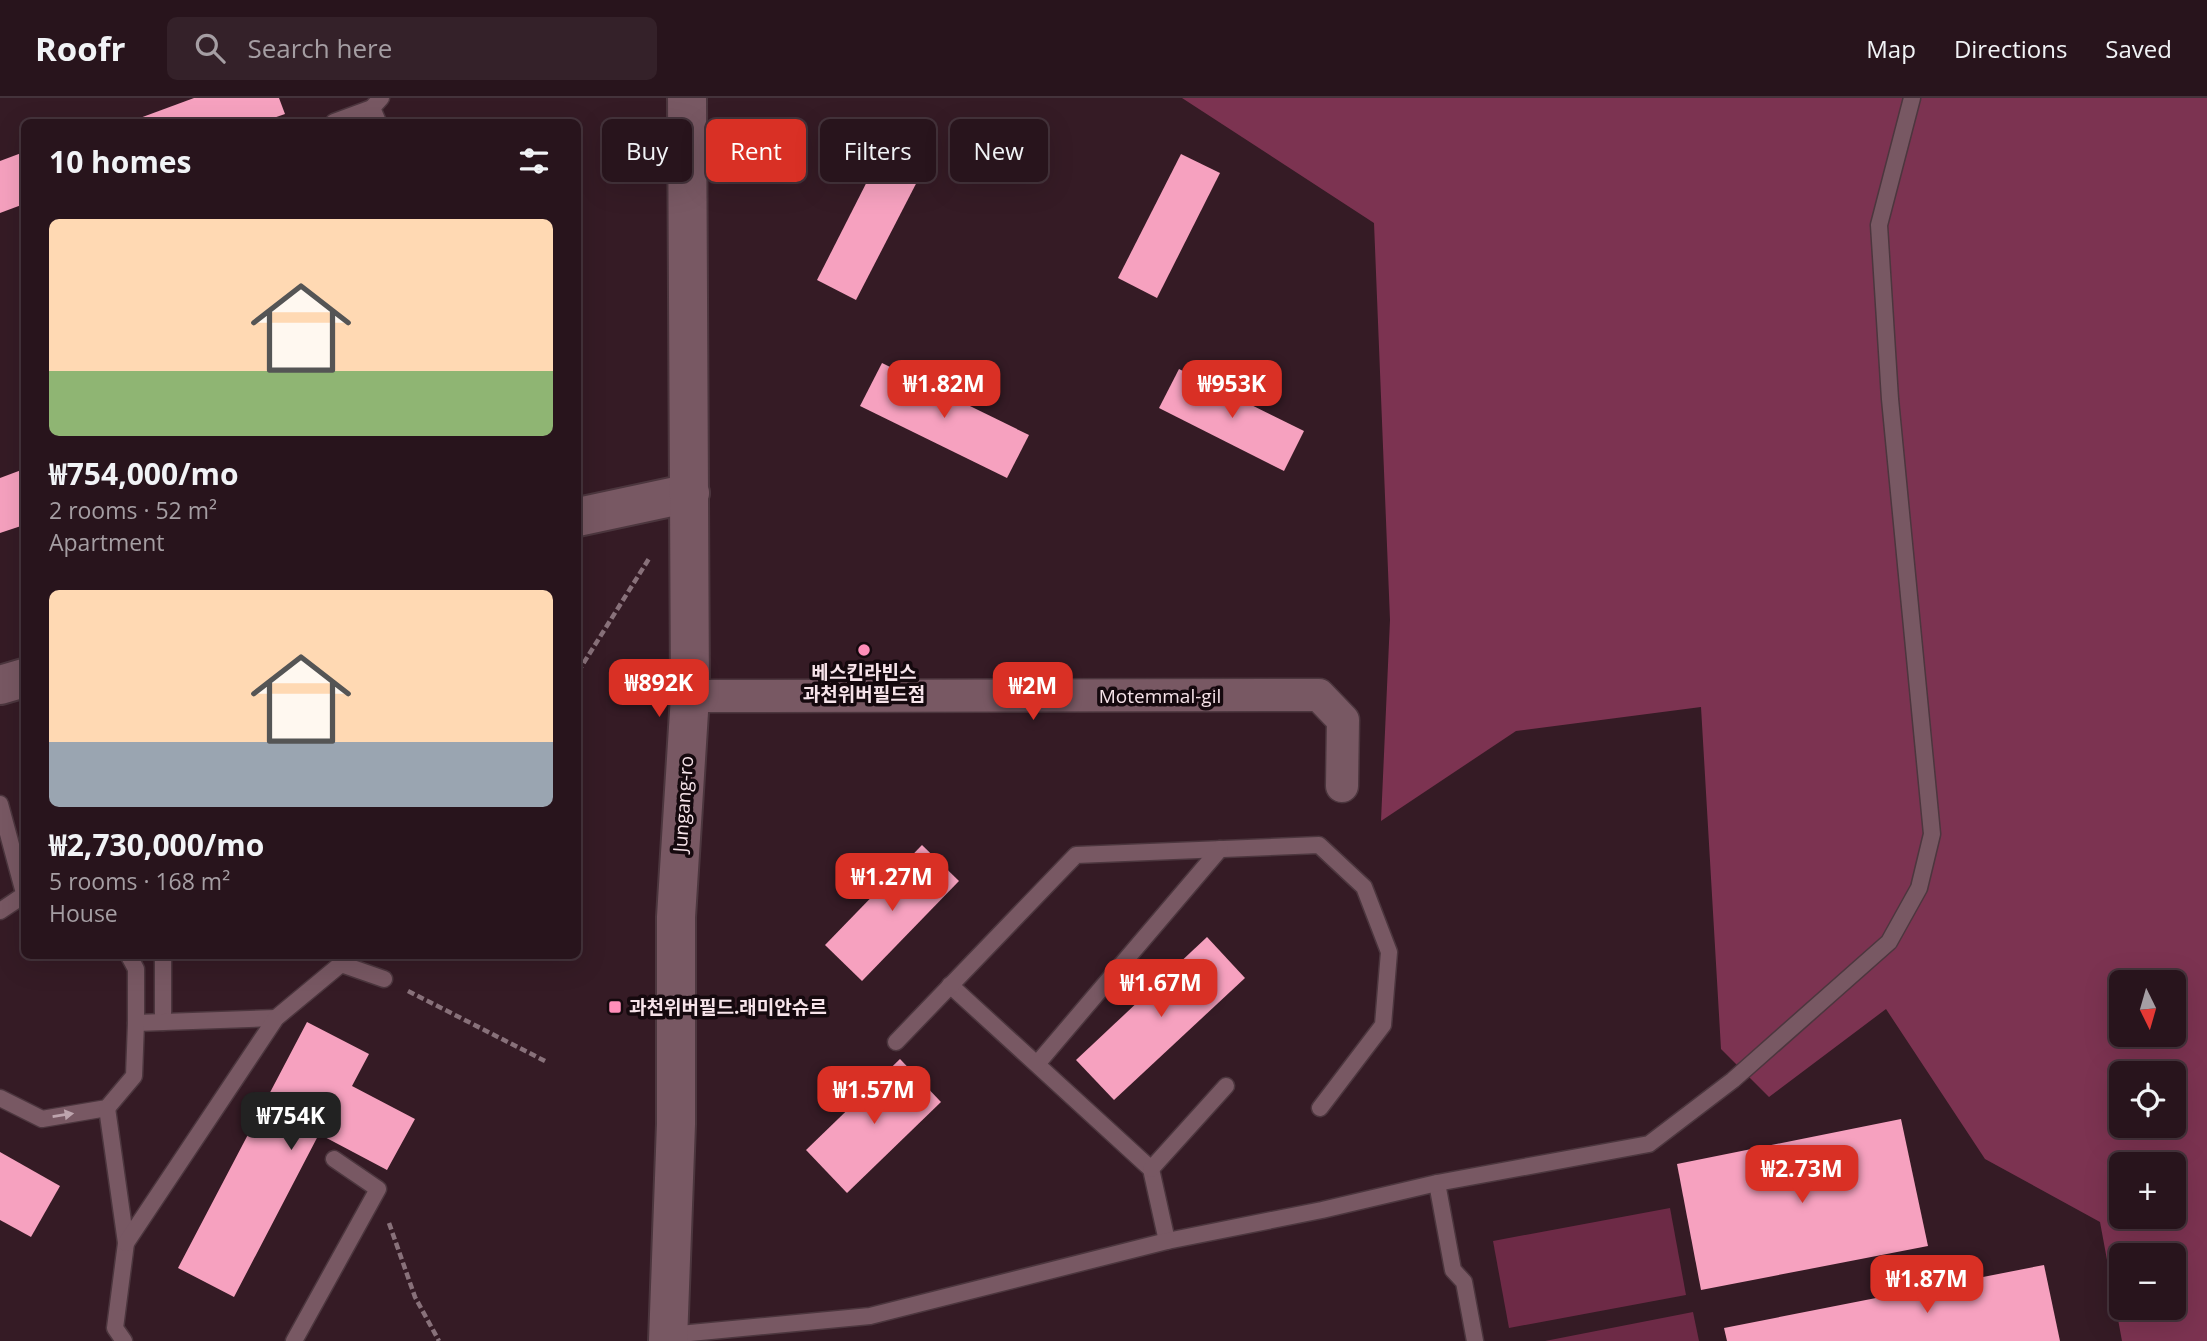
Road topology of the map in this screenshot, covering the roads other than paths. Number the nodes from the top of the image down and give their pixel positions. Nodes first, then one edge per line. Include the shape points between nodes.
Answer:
1 (687, 98) edge
2 (1912, 98) edge
3 (377, 109) edge
4 (344, 119) edge
5 (690, 493) junction
6 (581, 516) edge
7 (21, 679) edge
8 (0, 685) edge
9 (690, 696) junction
10 (1342, 786) dead end
11 (0, 803) edge
12 (1220, 849) junction
13 (21, 883) edge
14 (21, 896) edge
15 (0, 911) edge
16 (130, 959) edge
17 (163, 959) edge
18 (384, 979) road end
19 (950, 985) junction
20 (276, 1018) junction
21 (163, 1022) junction
22 (136, 1023) junction
23 (896, 1042) dead end
24 (1037, 1064) junction
25 (1226, 1086) dead end
26 (0, 1098) edge
27 (107, 1108) junction
28 (1320, 1108) dead end
29 (334, 1159) dead end
30 (1151, 1169) junction
31 (1437, 1183) junction
32 (1167, 1241) junction
33 (126, 1243) junction
34 (668, 1338) edge
35 (124, 1341) edge
36 (294, 1341) edge
37 (1475, 1341) edge

1 - 5 street, Jungang-ro
2 - 31 lane via 1879,225 1890,399 1932,834 1919,888 1889,942 1733,1080 1649,1144
3 - 4 lane
5 - 6 street
5 - 9 street, Jungang-ro
7 - 8 street
9 - 10 street, Motemmal-gil via 1319,695 1343,720
9 - 34 street, Jungang-ro via 676,917 676,1124
11 - 13 lane
12 - 19 lane via 1076,855
12 - 24 lane
12 - 28 lane via 1320,845 1364,887 1389,952 1383,1025
14 - 15 lane
16 - 22 lane via 136,970
17 - 21 lane
18 - 20 lane via 341,964
19 - 23 lane
19 - 24 lane
20 - 21 lane
20 - 33 lane
21 - 22 lane
22 - 27 lane via 134,1076
24 - 30 lane
25 - 30 lane
26 -> 27 lane via 41,1119
27 - 33 lane
29 - 36 lane via 378,1189
30 - 32 lane
31 - 32 lane
31 - 37 lane via 1453,1270 1464,1282
32 - 34 lane via 870,1317
33 - 35 lane via 115,1328

